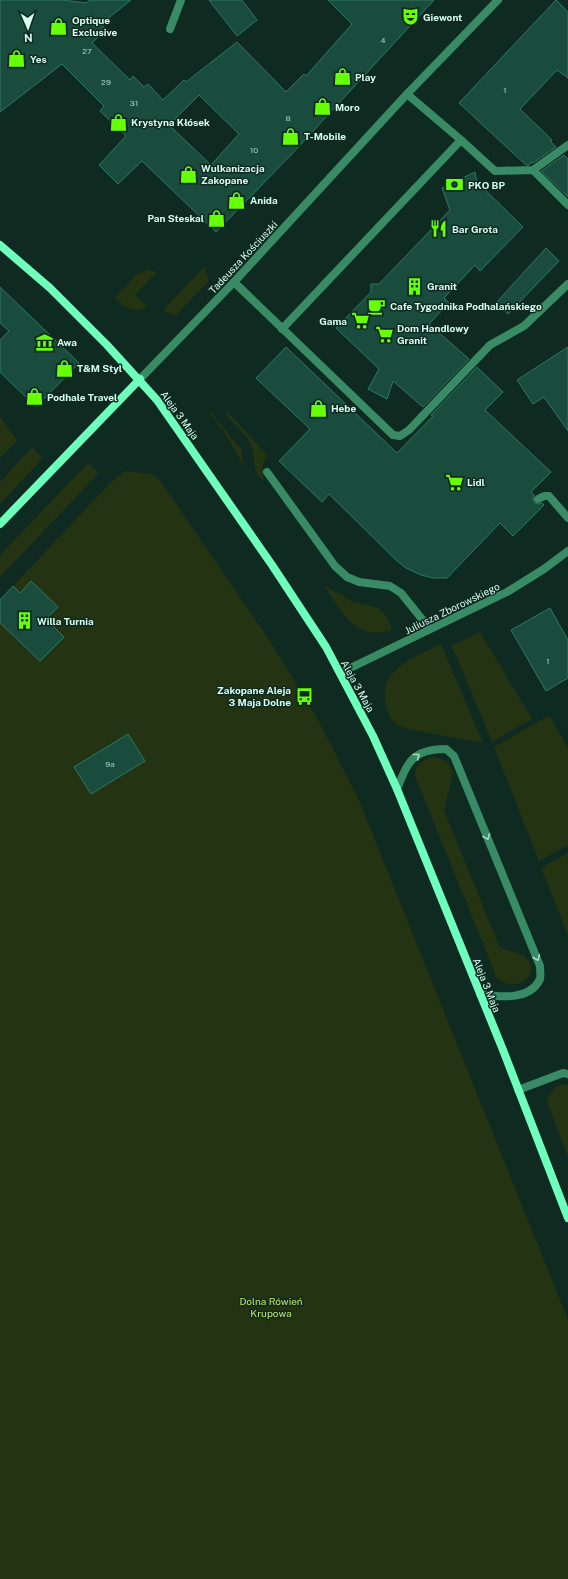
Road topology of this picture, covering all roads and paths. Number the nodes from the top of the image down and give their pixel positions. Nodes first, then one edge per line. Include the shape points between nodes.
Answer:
1 (181, 0) edge
2 (498, 0) edge
3 (170, 29) dead end
4 (407, 94) junction
5 (461, 140) junction
6 (568, 145) edge
7 (533, 170) junction
8 (568, 205) edge
9 (0, 245) edge
10 (234, 282) junction
11 (568, 284) edge
12 (282, 329) junction
13 (140, 379) junction
14 (267, 472) dead end
15 (538, 499) dead end
16 (568, 518) edge
17 (0, 524) edge
18 (568, 551) edge
19 (430, 628) junction
20 (340, 673) junction
21 (397, 789) junction
22 (480, 994) junction
23 (568, 1074) edge
24 (518, 1090) junction
25 (568, 1218) edge

1 - 3 street
2 - 4 street, Tadeusza Kościuszki
4 - 5 street
4 - 10 street, Tadeusza Kościuszki
5 - 7 street via 494,171
5 - 12 street
6 - 7 street
7 - 8 street
9 - 13 street, Aleja 3 Maja via 55,293
10 - 12 street
10 - 13 street, Tadeusza Kościuszki
11 - 12 street via 524,326 490,345 400,436 393,435
13 - 17 street, Tadeusza Kościuszki
13 - 20 street, Aleja 3 Maja via 175,424 272,564
14 - 19 street via 335,566 359,582 390,586 401,593
15 - 16 street via 549,496
18 - 19 street, Juliusza Zborowskiego via 508,592
19 - 20 street, Juliusza Zborowskiego
20 - 21 street, Aleja 3 Maja
21 - 22 street, Aleja 3 Maja
21 -> 22 street via 410,762 421,752 446,749 454,756 540,966 541,978 533,989 512,997
22 - 24 street, Aleja 3 Maja
23 - 24 street via 563,1073
24 - 25 street, Aleja 3 Maja

